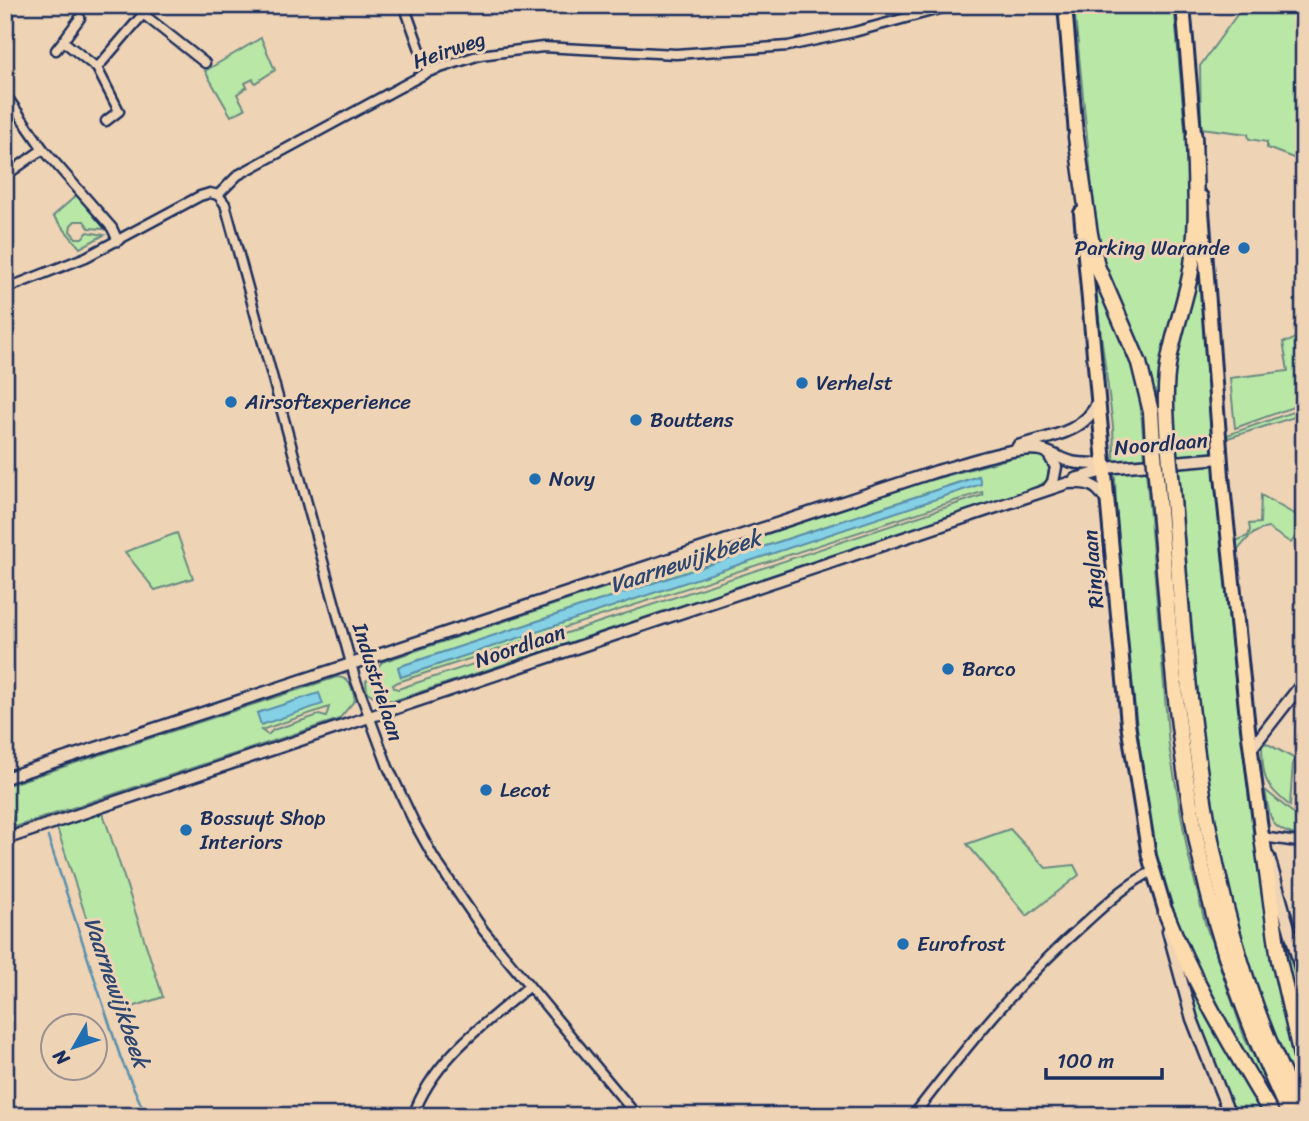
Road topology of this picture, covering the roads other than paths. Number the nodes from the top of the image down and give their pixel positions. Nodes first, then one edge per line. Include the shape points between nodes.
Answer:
1 (150, 5) edge
2 (404, 5) edge
3 (954, 5) edge
4 (1065, 5) edge
5 (1183, 5) edge
6 (143, 14) junction
7 (80, 18) dead end
8 (63, 41) junction
9 (56, 50) dead end
10 (205, 63) dead end
11 (97, 68) junction
12 (428, 72) junction
13 (5, 94) edge
14 (106, 121) dead end
15 (1194, 135) junction
16 (1076, 137) junction
17 (43, 149) junction
18 (5, 176) edge
19 (218, 194) junction
20 (118, 241) junction
21 (5, 289) edge
22 (1098, 401) junction
23 (1161, 442) junction
24 (1004, 453) junction
25 (1048, 453) junction
26 (1222, 458) junction
27 (1104, 468) junction
28 (1068, 483) junction
29 (1164, 487) junction
30 (1048, 489) junction
31 (1107, 500) junction
32 (351, 663) junction
33 (1304, 681) edge
34 (368, 718) junction
35 (1270, 726) junction
36 (1248, 728) junction
37 (1251, 750) junction
38 (5, 778) edge
39 (1262, 837) junction
40 (5, 839) edge
41 (1304, 843) edge
42 (1153, 871) junction
43 (1167, 913) junction
44 (1304, 981) edge
45 (528, 987) junction
46 (1304, 1069) edge
47 (413, 1116) edge
48 (637, 1116) edge
49 (913, 1116) edge
50 (1230, 1116) edge
51 (1272, 1116) edge
52 (1290, 1116) edge
53 (1304, 1116) edge

1 - 6 street
2 - 12 street
3 - 12 street, Heirweg via 788,46 676,54 523,48 480,55
4 - 16 main road, Ringlaan
5 - 15 main road
6 - 10 street
6 - 11 street
7 - 8 street
8 - 9 street
8 - 11 street
11 - 14 street via 119,111
12 - 19 street, Heirweg via 238,175
13 - 17 street
15 - 23 highway via 1194,248 1168,362
15 - 26 main road
16 - 22 main road, Ringlaan
16 - 23 highway via 1097,266 1139,363
17 - 18 street
17 - 20 street via 112,228
19 - 20 street, Heirweg via 200,196
19 - 32 street, Industrielaan via 225,204
20 - 21 street, Heirweg
22 - 24 street, Noordlaan via 1082,425
22 - 27 main road, Ringlaan
23 - 29 highway, bridge
24 - 25 street, Noordlaan
24 - 32 street, Noordlaan
25 - 27 street, Noordlaan
25 - 30 street via 1056,467
26 - 27 street, Noordlaan
26 - 36 main road
27 - 28 street, Noordlaan
27 - 31 main road, Ringlaan
28 - 30 street, Noordlaan
28 - 31 street via 1093,484
29 - 52 highway via 1173,671 1208,891 1248,1022
29 - 53 highway via 1192,722 1214,856 1255,1004
30 - 34 street, Noordlaan
31 - 42 main road, Ringlaan via 1128,724
32 - 34 street, Industrielaan
32 - 38 street, Noordlaan
33 - 35 street
34 - 40 street, Noordlaan
34 - 45 street, Industrielaan via 434,858
35 - 36 street
35 - 37 street
36 - 37 main road
37 - 39 main road
39 - 41 street
39 - 44 street
39 - 46 highway via 1279,960
42 - 43 main road, Ringlaan
42 - 49 street via 1132,883 1048,956 981,1027
43 - 50 street, Ringlaan via 1183,991
43 - 51 highway via 1218,1024
45 - 47 street via 452,1053
45 - 48 street, Industrielaan

